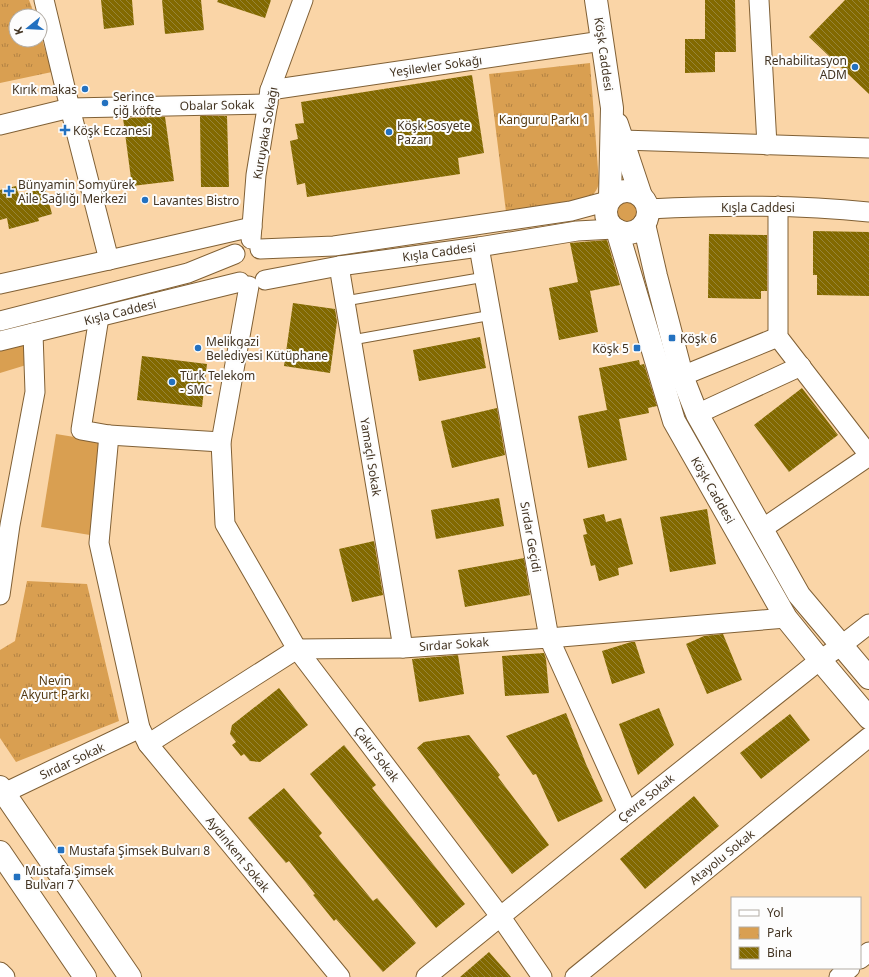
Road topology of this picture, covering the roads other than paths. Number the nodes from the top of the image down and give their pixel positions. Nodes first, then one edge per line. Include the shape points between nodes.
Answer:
1 (44, 0) edge
2 (303, 0) edge
3 (596, 0) edge
4 (759, 0) edge
5 (602, 41) junction
6 (269, 97) junction
7 (70, 108) junction
8 (612, 108) junction
9 (0, 125) edge
10 (622, 140) junction
11 (767, 145) junction
12 (869, 148) edge
13 (609, 200) junction
14 (778, 206) junction
15 (644, 210) junction
16 (869, 212) edge
17 (252, 227) junction
18 (616, 230) junction
19 (480, 247) junction
20 (249, 250) junction
21 (109, 260) junction
22 (339, 266) junction
23 (485, 277) junction
24 (251, 283) junction
25 (0, 284) edge
26 (345, 301) junction
27 (492, 315) junction
28 (99, 317) junction
29 (0, 321) edge
30 (33, 332) junction
31 (778, 337) junction
32 (352, 340) junction
33 (0, 341) edge
34 (801, 366) junction
35 (682, 376) junction
36 (697, 414) junction
37 (109, 435) junction
38 (221, 442) junction
39 (869, 455) edge
40 (762, 529) junction
41 (0, 595) edge
42 (786, 618) junction
43 (869, 624) edge
44 (549, 638) junction
45 (842, 645) junction
46 (403, 648) junction
47 (297, 649) junction
48 (820, 660) junction
49 (869, 678) edge
50 (869, 718) edge
51 (144, 736) junction
52 (869, 738) edge
53 (2, 790) edge
54 (628, 813) junction
55 (0, 852) edge
56 (500, 916) junction
57 (869, 952) edge
58 (861, 959) edge
59 (849, 969) edge
60 (0, 972) edge
61 (5, 977) edge
62 (86, 977) edge
63 (130, 977) edge
64 (340, 977) edge
65 (426, 977) edge
66 (542, 977) edge
67 (574, 977) edge
68 (839, 977) edge

1 - 7 street
2 - 6 street, Kuruyaka Sokağı
3 - 5 street, Köşk Caddesi
4 - 11 street
5 - 6 street, Yeşilevler Sokağı
5 - 8 street, Köşk Caddesi
6 - 7 street, Obalar Sokak
6 - 17 street, Kuruyaka Sokağı via 256,175
7 - 9 street, Obalar Sokak
7 - 21 street
8 - 10 street, Köşk Caddesi
8 - 13 street
10 - 11 street
10 - 15 street, Köşk Caddesi
11 - 12 street
13 - 15 street via 616,193 631,191
13 - 18 street via 606,216
13 - 20 street, Kışla Caddesi via 571,211 334,246
14 - 15 street, Kışla Caddesi
14 - 16 street, Kışla Caddesi
14 - 31 street
15 - 18 street via 639,229 624,233
15 - 35 street, Köşk Caddesi
17 - 20 street, Kuruyaka Sokağı
17 - 21 street
18 - 19 street, Kışla Caddesi via 577,231
18 - 42 street, Köşk Caddesi via 674,421
19 - 22 street, Kışla Caddesi
19 - 23 street, Sırdar Geçidi
20 - 24 street via 232,261 231,268 235,277
20 - 24 street via 268,257 270,263 270,270
20 - 29 street, Kışla Caddesi via 188,273
21 - 25 street
22 - 24 street, Kışla Caddesi
22 - 26 street, Yamaçlı Sokak
23 - 26 lane
23 - 27 street, Sırdar Geçidi
24 - 28 street, Kışla Caddesi
24 - 38 street
26 - 32 street, Yamaçlı Sokak
27 - 32 lane
27 - 44 street, Sırdar Geçidi
28 - 30 street, Kışla Caddesi
28 - 37 street via 81,430
30 - 33 street, Kışla Caddesi
30 - 41 street via 35,392 10,525
31 - 34 street
31 - 35 street
32 - 46 street, Yamaçlı Sokak
34 - 36 street
34 - 39 street
35 - 36 street, Köşk Caddesi
36 - 40 street, Köşk Caddesi
37 - 38 street
37 - 51 street via 99,543
38 - 47 street, Çakır Sokak via 225,524
39 - 40 street
40 - 45 street, Köşk Caddesi via 799,595
42 - 44 street, Sırdar Sokak
42 - 48 street, Köşk Caddesi
43 - 45 street, Çevre Sokak
44 - 46 street, Sırdar Sokak
44 - 54 street, Sırdar Geçidi
45 - 48 street, Çevre Sokak
45 - 49 street, Köşk Caddesi
46 - 47 street, Sırdar Sokak
47 - 51 street, Sırdar Sokak
47 - 56 street, Çakır Sokak
48 - 50 street, Köşk Caddesi
48 - 54 street, Çevre Sokak
51 - 53 street, Sırdar Sokak
51 - 64 street, Aydınkent Sokak
52 - 67 street, Atayolu Sokak
53 - 63 street
54 - 56 street, Çevre Sokak
55 - 62 street
56 - 65 street, Çevre Sokak
56 - 66 street, Çakır Sokak
57 - 58 street
59 - 68 street
60 - 61 street

